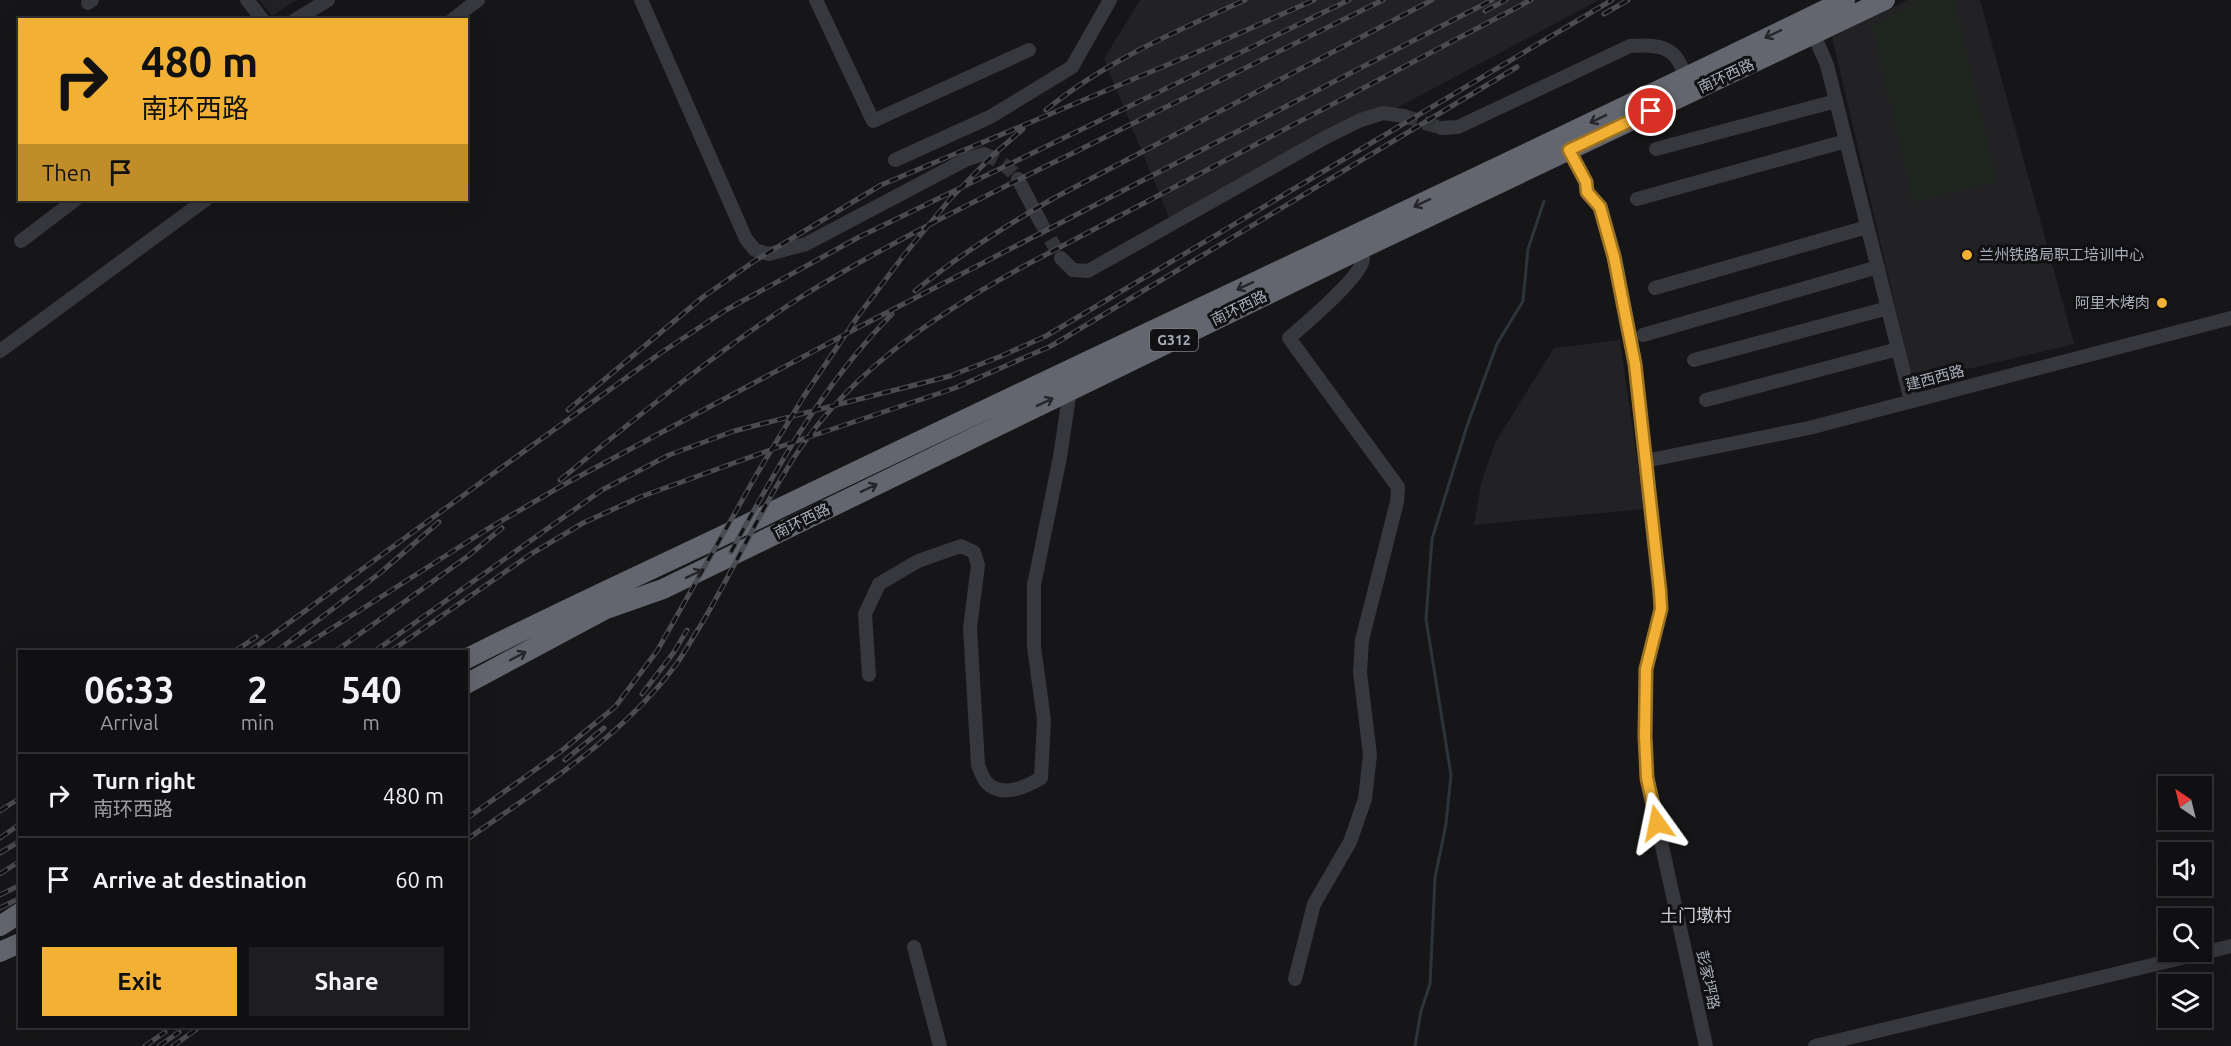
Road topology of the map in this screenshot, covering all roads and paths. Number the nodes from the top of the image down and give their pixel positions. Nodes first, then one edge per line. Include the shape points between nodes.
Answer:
1 (248, 0) edge
2 (328, 0) edge
3 (478, 0) edge
4 (641, 0) edge
5 (816, 0) edge
6 (1110, 0) edge
7 (1845, 0) edge
8 (1885, 0) edge
9 (262, 18) edge
10 (298, 18) edge
11 (455, 18) edge
12 (1810, 27) junction
13 (1029, 50) dead end
14 (1686, 76) junction
15 (1836, 100) junction
16 (1404, 116) tunnel mouth
17 (1441, 128) tunnel mouth
18 (1846, 141) junction
19 (1656, 149) dead end
20 (1569, 150) junction
21 (984, 154) dead end
22 (895, 160) dead end
23 (1018, 179) tunnel mouth
24 (1637, 199) dead end
25 (74, 201) edge
26 (204, 201) edge
27 (1040, 221) tunnel mouth
28 (1867, 227) junction
29 (21, 241) dead end
30 (1361, 249) junction
31 (1061, 258) tunnel mouth
32 (1878, 267) junction
33 (1655, 288) dead end
34 (1888, 308) junction
35 (2231, 318) edge
36 (1643, 335) dead end
37 (1898, 350) junction
38 (0, 351) edge
39 (1694, 360) dead end
40 (1070, 390) junction
41 (1706, 400) dead end
42 (1911, 401) junction
43 (1645, 461) junction
44 (468, 658) edge
45 (869, 675) dead end
46 (468, 683) edge
47 (18, 914) edge
48 (0, 926) edge
49 (18, 944) edge
50 (2231, 946) edge
51 (914, 947) dead end
52 (0, 952) edge
53 (1295, 979) dead end
54 (940, 1046) edge
55 (1706, 1046) edge
56 (1815, 1046) edge

1 - 9 street
2 - 10 street
3 - 11 street
4 - 21 street via 749,245 762,253 806,244 967,159
5 - 13 street via 873,121
6 - 22 street via 1072,68 990,117
7 - 12 highway, 南环西路 / G312
8 - 12 highway, 南环西路 / G312
12 -> 14 highway, 南环西路 / G312
12 - 15 street via 1827,65
12 - 20 highway, 南环西路 / G312
14 - 17 street via 1667,50 1630,46 1458,127
14 -> 44 highway, 南环西路 / G312
15 - 18 street
15 - 19 street
16 - 31 street via 1383,113 1361,120 1088,271 1073,270
18 - 24 street
18 - 28 street
20 - 30 highway, 南环西路 / G312
20 - 43 street, 彭家坪路 via 1586,182 1587,192 1600,207 1614,257 1635,364
23 - 27 street
25 - 29 street
26 - 38 street
28 - 32 street
28 - 33 street
30 - 40 highway, 南环西路 / G312
30 - 53 street via 1359,269 1289,338 1398,488 1362,640 1360,672 1370,754 1365,799 1350,842 1314,904
32 - 34 street
32 - 36 street
34 - 37 street
34 - 39 street
35 - 42 street, 建西西路
37 - 41 street
37 - 42 street
40 - 45 street via 1034,585 1034,647 1044,720 1041,778 1016,790 996,788 986,782 978,765 970,628 978,565 974,552 961,546 918,561 879,584 865,614
46 -> 40 highway, 南环西路 / G312 via 606,609 663,589
42 - 43 street, 建西西路 via 1809,428
43 - 55 street, 彭家坪路 via 1661,609 1646,669 1647,778
47 - 48 highway
49 - 52 highway
50 - 56 street
51 - 54 street

